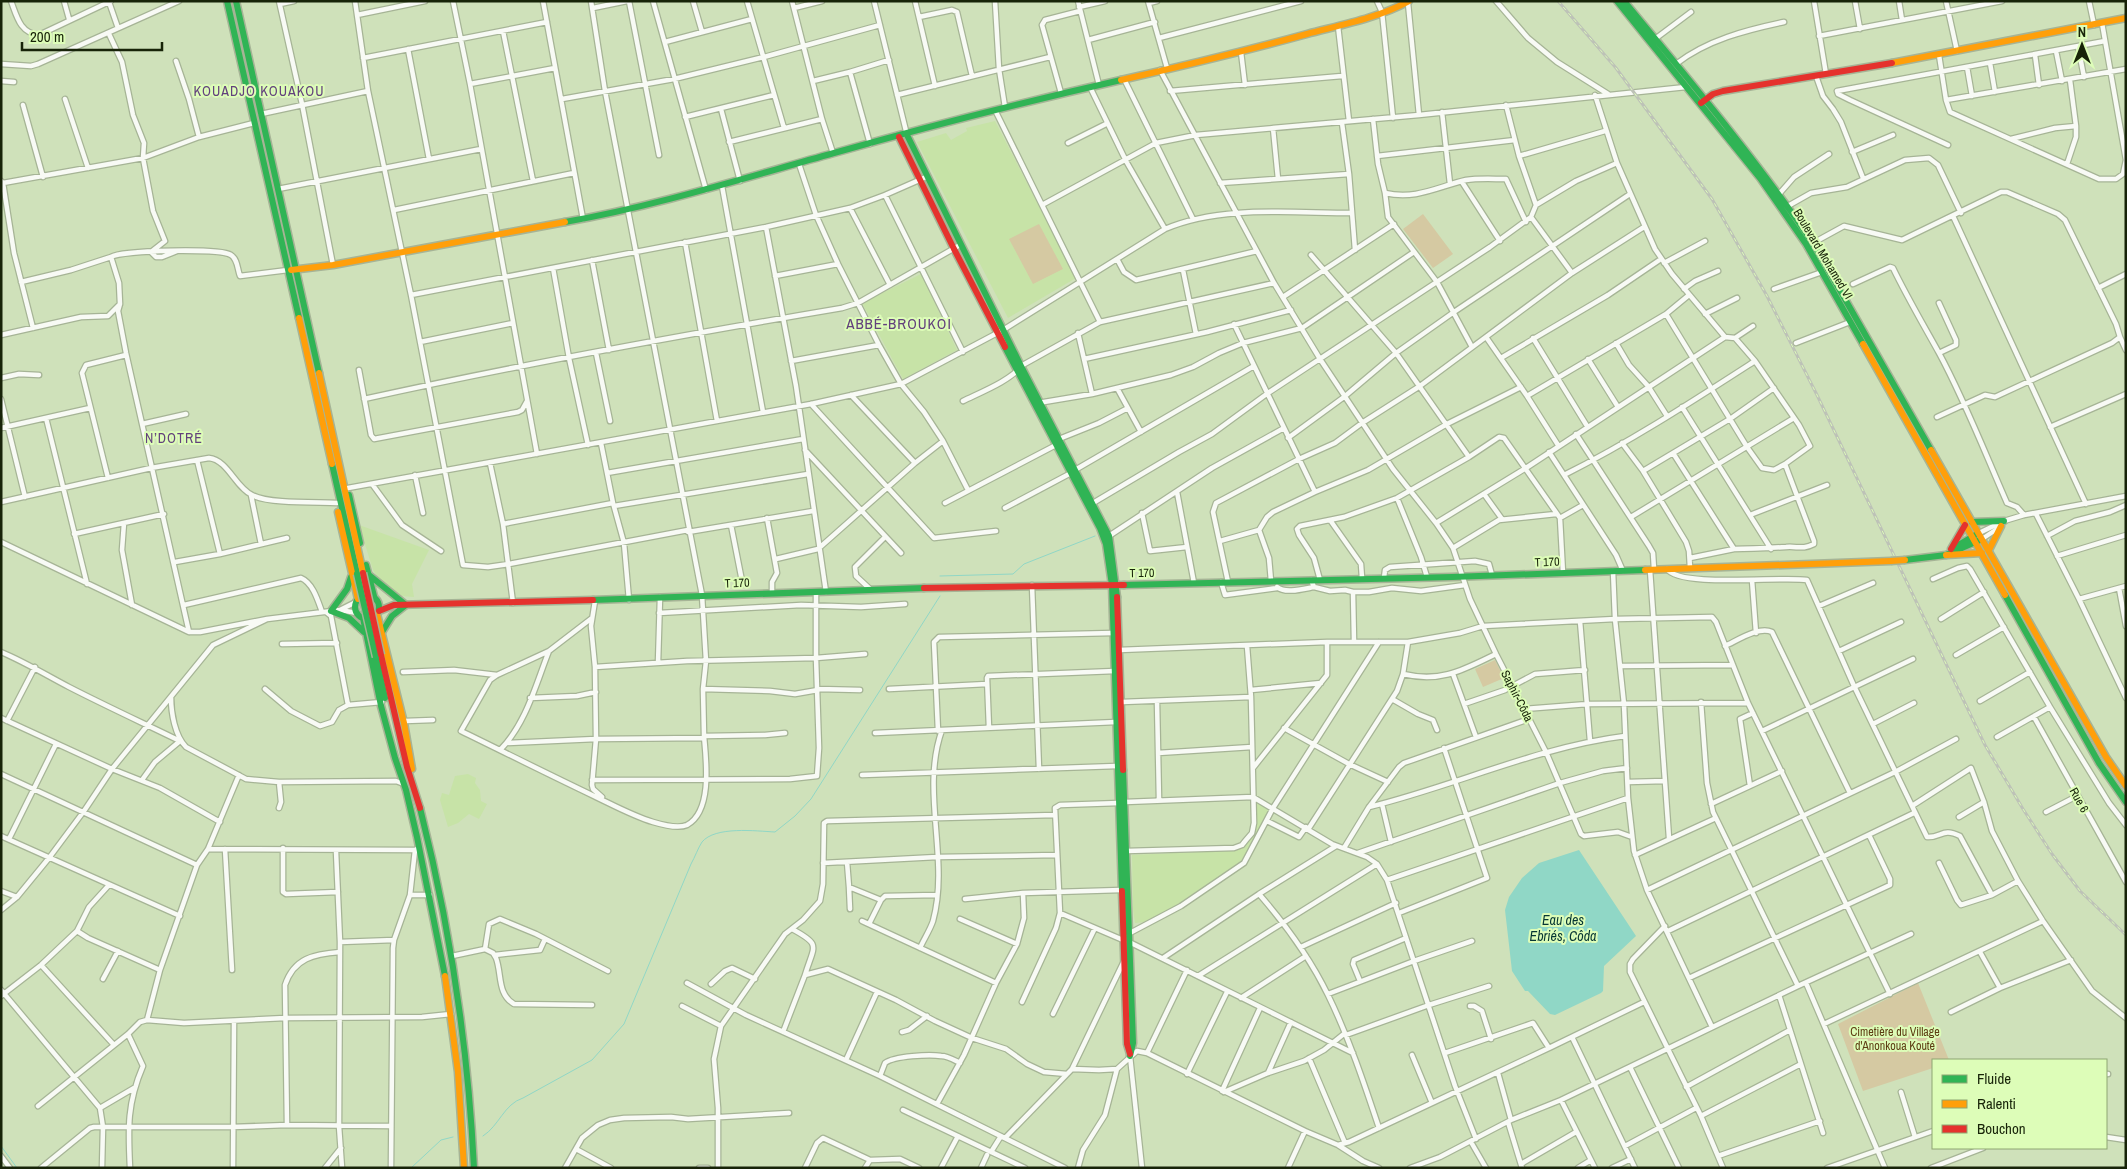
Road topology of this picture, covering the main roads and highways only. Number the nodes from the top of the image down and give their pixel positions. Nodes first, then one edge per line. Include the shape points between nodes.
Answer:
1 (227, 1) edge
2 (236, 1) edge
3 (1617, 1) edge
4 (1624, 1) edge
5 (1408, 2) edge
6 (2126, 18) edge
7 (1690, 85) junction
8 (1703, 102) junction
9 (907, 135) junction
10 (899, 136) junction
11 (923, 178) junction
12 (292, 270) junction
13 (325, 422) junction
14 (1073, 471) junction
15 (1972, 522) junction
16 (1965, 525) junction
17 (1981, 536) junction
18 (1974, 540) junction
19 (1989, 550) junction
20 (1946, 553) junction
21 (1982, 553) junction
22 (360, 574) junction
23 (1115, 585) junction
24 (375, 598) junction
25 (357, 601) junction
26 (394, 605) junction
27 (406, 605) junction
28 (378, 613) junction
29 (362, 618) junction
30 (382, 632) junction
31 (366, 637) junction
32 (379, 656) junction
33 (413, 782) junction
34 (404, 784) junction
35 (2126, 786) edge
36 (2126, 802) edge
37 (1122, 803) junction
38 (1126, 941) junction
39 (464, 1168) edge
40 (474, 1168) edge

1 - 12 main road
2 - 12 main road via 278,188
3 - 7 main road, Boulevard Mohamed VI
4 - 7 main road, Boulevard Mohamed VI
5 - 9 main road via 1338,26 1242,52 1061,93
6 - 8 main road via 1939,55 1723,91
7 - 8 main road, Boulevard Mohamed VI
8 - 15 main road, Boulevard Mohamed VI via 1780,193 1813,243
8 - 16 main road, Boulevard Mohamed VI via 1778,202 1822,272
9 - 10 main road
9 - 11 main road
10 - 11 main road
10 - 12 main road via 722,186 583,219
11 - 14 main road
12 - 13 main road
13 - 22 main road
13 - 22 main road via 335,434 348,488
13 - 22 main road via 321,436 336,503
14 - 23 main road via 1106,544
14 - 23 main road via 1109,536
15 - 17 main road, Boulevard Mohamed VI
15 - 19 main road via 2005,522
16 - 18 main road, Boulevard Mohamed VI
16 - 20 main road
17 - 18 main road
17 - 19 main road, Boulevard Mohamed VI
18 - 20 main road
18 - 21 main road, Boulevard Mohamed VI
19 - 35 main road, Boulevard Mohamed VI via 2106,757
20 - 21 main road, T 170
20 - 23 main road, T 170, bridge via 1891,561
21 - 36 main road, Boulevard Mohamed VI via 2099,763
22 - 24 main road
22 - 25 main road
22 - 27 main road
22 - 31 main road via 327,612 354,621
22 - 32 main road, bridge
23 - 27 main road, T 170 via 772,592 629,600
23 - 37 main road via 1122,702
23 - 37 main road via 1113,633 1117,766
24 - 25 main road via 365,595
24 - 26 main road
24 - 28 main road via 379,604
25 - 29 main road via 357,613
26 - 27 main road, T 170
26 - 28 main road
27 - 30 main road via 392,616
28 - 29 main road
28 - 30 main road
29 - 31 main road
30 - 33 main road via 404,723
31 - 34 main road via 395,760
32 - 33 main road
32 - 34 main road
33 - 40 main road via 462,1013
34 - 39 main road via 430,895 451,1014
37 - 38 main road via 1121,890
37 - 38 main road via 1126,851
38 - 38 main road via 1134,1043 1130,1056 1124,960

